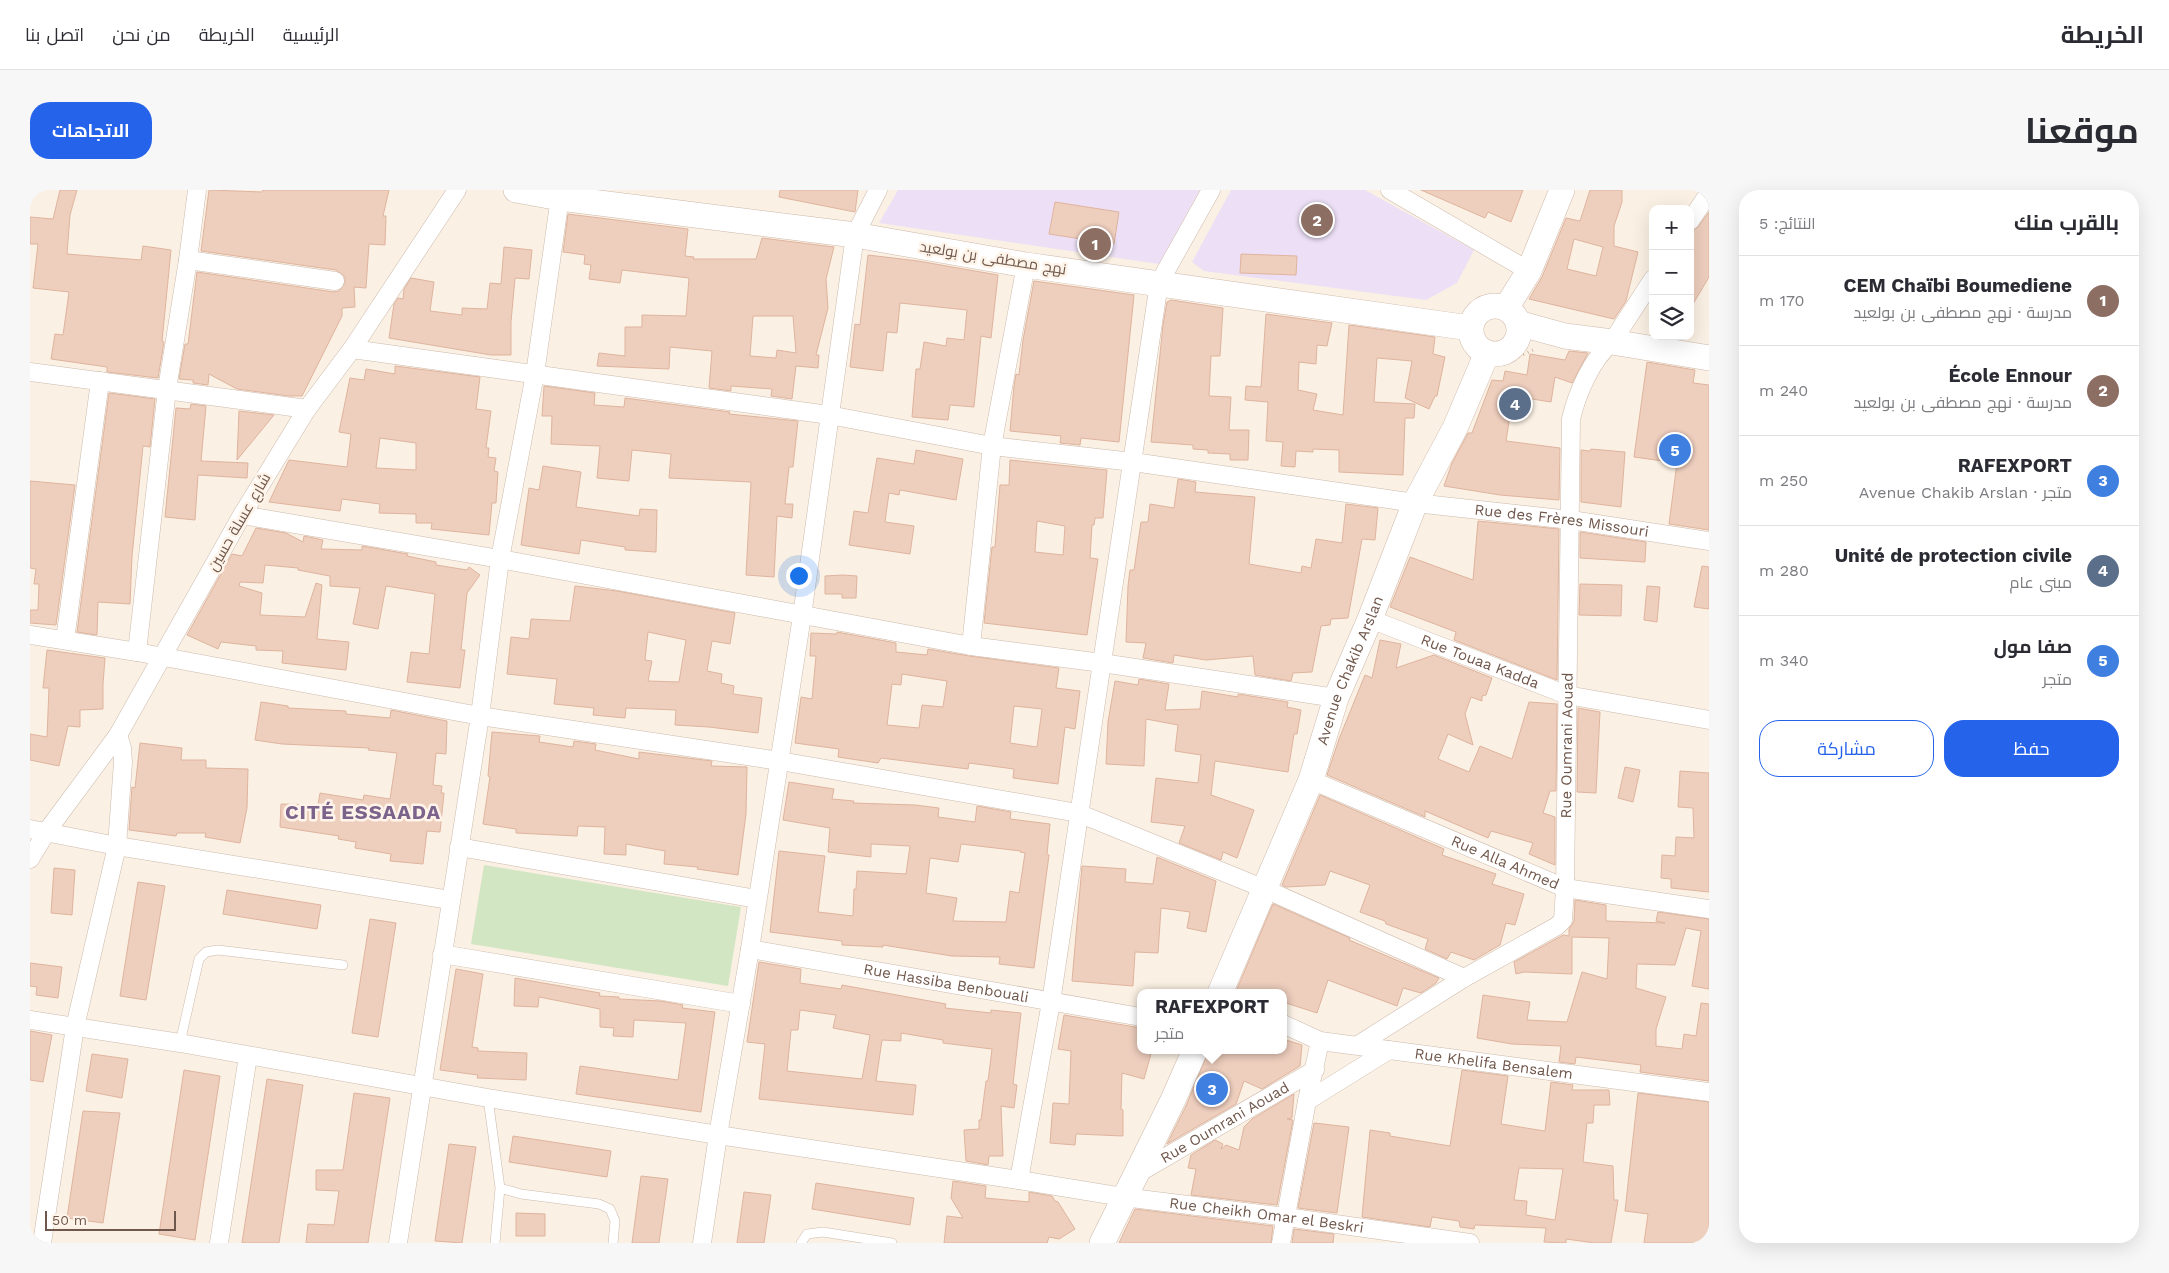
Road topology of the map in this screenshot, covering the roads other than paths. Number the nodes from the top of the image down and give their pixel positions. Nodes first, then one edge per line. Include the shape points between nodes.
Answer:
1 (197, 190) edge
2 (457, 190) edge
3 (516, 190) edge
4 (878, 190) edge
5 (1211, 190) edge
6 (1390, 190) edge
7 (1562, 190) edge
8 (1709, 193) edge
9 (561, 194) edge
10 (1694, 216) edge
11 (855, 235) junction
12 (188, 260) junction
13 (1026, 265) junction
14 (1529, 272) junction
15 (335, 280) dead end
16 (1159, 283) junction
17 (1649, 285) edge
18 (1512, 326) junction
19 (1470, 328) junction
20 (1612, 342) junction
21 (352, 349) junction
22 (1486, 353) junction
23 (1709, 358) edge
24 (30, 372) edge
25 (535, 374) junction
26 (100, 381) junction
27 (167, 389) junction
28 (307, 409) junction
29 (829, 415) junction
30 (992, 446) junction
31 (1133, 462) junction
32 (1415, 503) junction
33 (242, 515) junction
34 (1571, 520) junction
35 (1709, 541) edge
36 (500, 559) junction
37 (802, 616) junction
38 (1370, 619) junction
39 (30, 635) edge
40 (65, 640) junction
41 (971, 646) junction
42 (137, 652) junction
43 (162, 658) junction
44 (1102, 663) junction
45 (1567, 695) junction
46 (1336, 698) junction
47 (480, 716) junction
48 (1709, 720) edge
49 (118, 735) junction
50 (780, 761) junction
51 (1312, 780) junction
52 (1078, 813) junction
53 (38, 830) edge
54 (116, 846) junction
55 (459, 847) junction
56 (30, 860) edge
57 (1565, 888) junction
58 (1265, 889) junction
59 (758, 899) junction
60 (450, 900) junction
61 (1709, 909) edge
62 (750, 949) junction
63 (442, 954) junction
64 (343, 965) dead end
65 (1464, 978) junction
66 (1222, 989) edge
67 (1051, 1002) junction
68 (741, 1004) junction
69 (1137, 1016) edge
70 (30, 1020) edge
71 (1287, 1026) edge
72 (75, 1027) junction
73 (1320, 1041) junction
74 (180, 1043) junction
75 (1358, 1045) junction
76 (1389, 1050) junction
77 (1192, 1054) edge
78 (248, 1056) junction
79 (1315, 1070) junction
80 (422, 1085) junction
81 (1709, 1092) edge
82 (488, 1098) junction
83 (1307, 1101) junction
84 (718, 1135) junction
85 (1135, 1175) junction
86 (1019, 1180) junction
87 (500, 1188) junction
88 (1123, 1198) junction
89 (1286, 1217) junction
90 (42, 1243) edge
91 (219, 1243) edge
92 (398, 1243) edge
93 (496, 1243) edge
94 (613, 1243) edge
95 (702, 1243) edge
96 (801, 1243) edge
97 (892, 1243) edge
98 (1102, 1243) edge
99 (1281, 1243) edge
100 (1470, 1243) edge

1 - 12 street
2 - 21 street, شارع عسلة حسين
3 - 9 main road, نهج مصطفى بن بولعيد
4 - 11 street
5 - 16 street
6 - 14 street
7 - 14 main road
8 - 10 street
9 - 11 main road, نهج مصطفى بن بولعيد
9 - 25 street
11 - 13 main road, نهج مصطفى بن بولعيد
11 - 29 street
12 - 15 street
12 - 27 street
13 - 16 main road, نهج مصطفى بن بولعيد
13 - 30 street
14 - 18 main road
16 - 19 main road, نهج مصطفى بن بولعيد
16 - 31 street
17 - 20 street, Rue Oumrani Aouad
18 - 19 main road via 1489,306 1472,320
18 - 20 main road
18 - 22 main road via 1503,353
19 - 22 main road via 1473,341
20 - 23 main road
20 - 34 street, Rue Oumrani Aouad via 1603,350 1576,398 1571,418
21 - 25 street, Rue des Frères Missouri
21 - 28 street, شارع عسلة حسين
22 - 32 main road, Avenue Chakib Arslan via 1455,428
24 - 26 street
25 - 29 street, Rue des Frères Missouri
25 - 36 street
26 - 27 street
26 - 40 street
27 - 28 street
27 - 42 street
28 - 33 street, شارع عسلة حسين
29 - 30 street, Rue des Frères Missouri
29 - 37 street
30 - 31 street, Rue des Frères Missouri
30 - 41 street
31 - 32 street, Rue des Frères Missouri
31 - 44 street
32 - 34 street, Rue des Frères Missouri
32 - 38 main road, Avenue Chakib Arslan
33 - 36 street
33 - 43 street, شارع عسلة حسين
34 - 35 street, Rue des Frères Missouri
34 - 45 street, Rue Oumrani Aouad
36 - 37 street
36 - 47 street
37 - 41 street
37 - 50 street
38 - 45 street, Rue Touaa Kadda
38 - 46 main road, Avenue Chakib Arslan
39 - 40 street
40 - 42 street
41 - 44 street
42 - 43 street
43 - 47 street
43 - 49 street, شارع عسلة حسين
44 - 46 street
44 - 52 street
45 - 48 street, Rue Touaa Kadda
45 - 57 street, Rue Oumrani Aouad
46 - 51 main road, Avenue Chakib Arslan
47 - 50 street
47 - 55 street
49 - 53 street, شارع عسلة حسين
49 - 54 street via 123,762
50 - 52 street
50 - 59 street
51 - 57 street, Rue Alla Ahmed
51 - 58 main road, Avenue Chakib Arslan
52 - 58 street
52 - 67 street
53 - 54 street
53 - 56 street, شارع عسلة حسين
54 - 60 street
54 - 72 street
55 - 59 street
55 - 60 street
57 - 61 street, Rue Alla Ahmed
57 - 65 street, Rue Oumrani Aouad via 1563,920 1557,926
58 - 65 street
58 - 66 main road, Avenue Chakib Arslan
59 - 62 street
60 - 63 street
62 - 67 street, Rue Hassiba Benbouali
62 - 68 street
63 - 68 street
63 - 80 street
64 - 74 lane via 218,950 206,952 199,959
65 - 75 street, Rue Oumrani Aouad
67 - 69 street, Rue Hassiba Benbouali
67 - 86 street
68 - 84 street
70 - 72 street, Rue Cheikh Omar el Beskri
71 - 73 street, Rue Khelifa Bensalem
72 - 74 street, Rue Cheikh Omar el Beskri
72 - 90 street
73 - 75 street, Rue Khelifa Bensalem
73 - 79 street
74 - 78 street, Rue Cheikh Omar el Beskri
75 - 76 street, Rue Khelifa Bensalem
76 - 81 street, Rue Khelifa Bensalem
76 - 83 street
77 - 85 main road via 1174,1100
78 - 80 street, Rue Cheikh Omar el Beskri
78 - 91 street
79 - 83 street
79 - 85 street, Rue Oumrani Aouad
80 - 82 street, Rue Cheikh Omar el Beskri
80 - 92 street
82 - 84 street, Rue Cheikh Omar el Beskri
82 - 87 lane
83 - 89 street
84 - 86 street, Rue Cheikh Omar el Beskri
84 - 95 street
85 - 88 main road
86 - 88 street, Rue Cheikh Omar el Beskri
87 - 93 lane
87 - 94 lane via 521,1194 599,1204 610,1209 615,1221
88 - 89 street, Rue Cheikh Omar el Beskri
88 - 98 main road
89 - 99 street
89 - 100 street, Rue Cheikh Omar el Beskri
96 - 97 lane via 807,1234 823,1232

